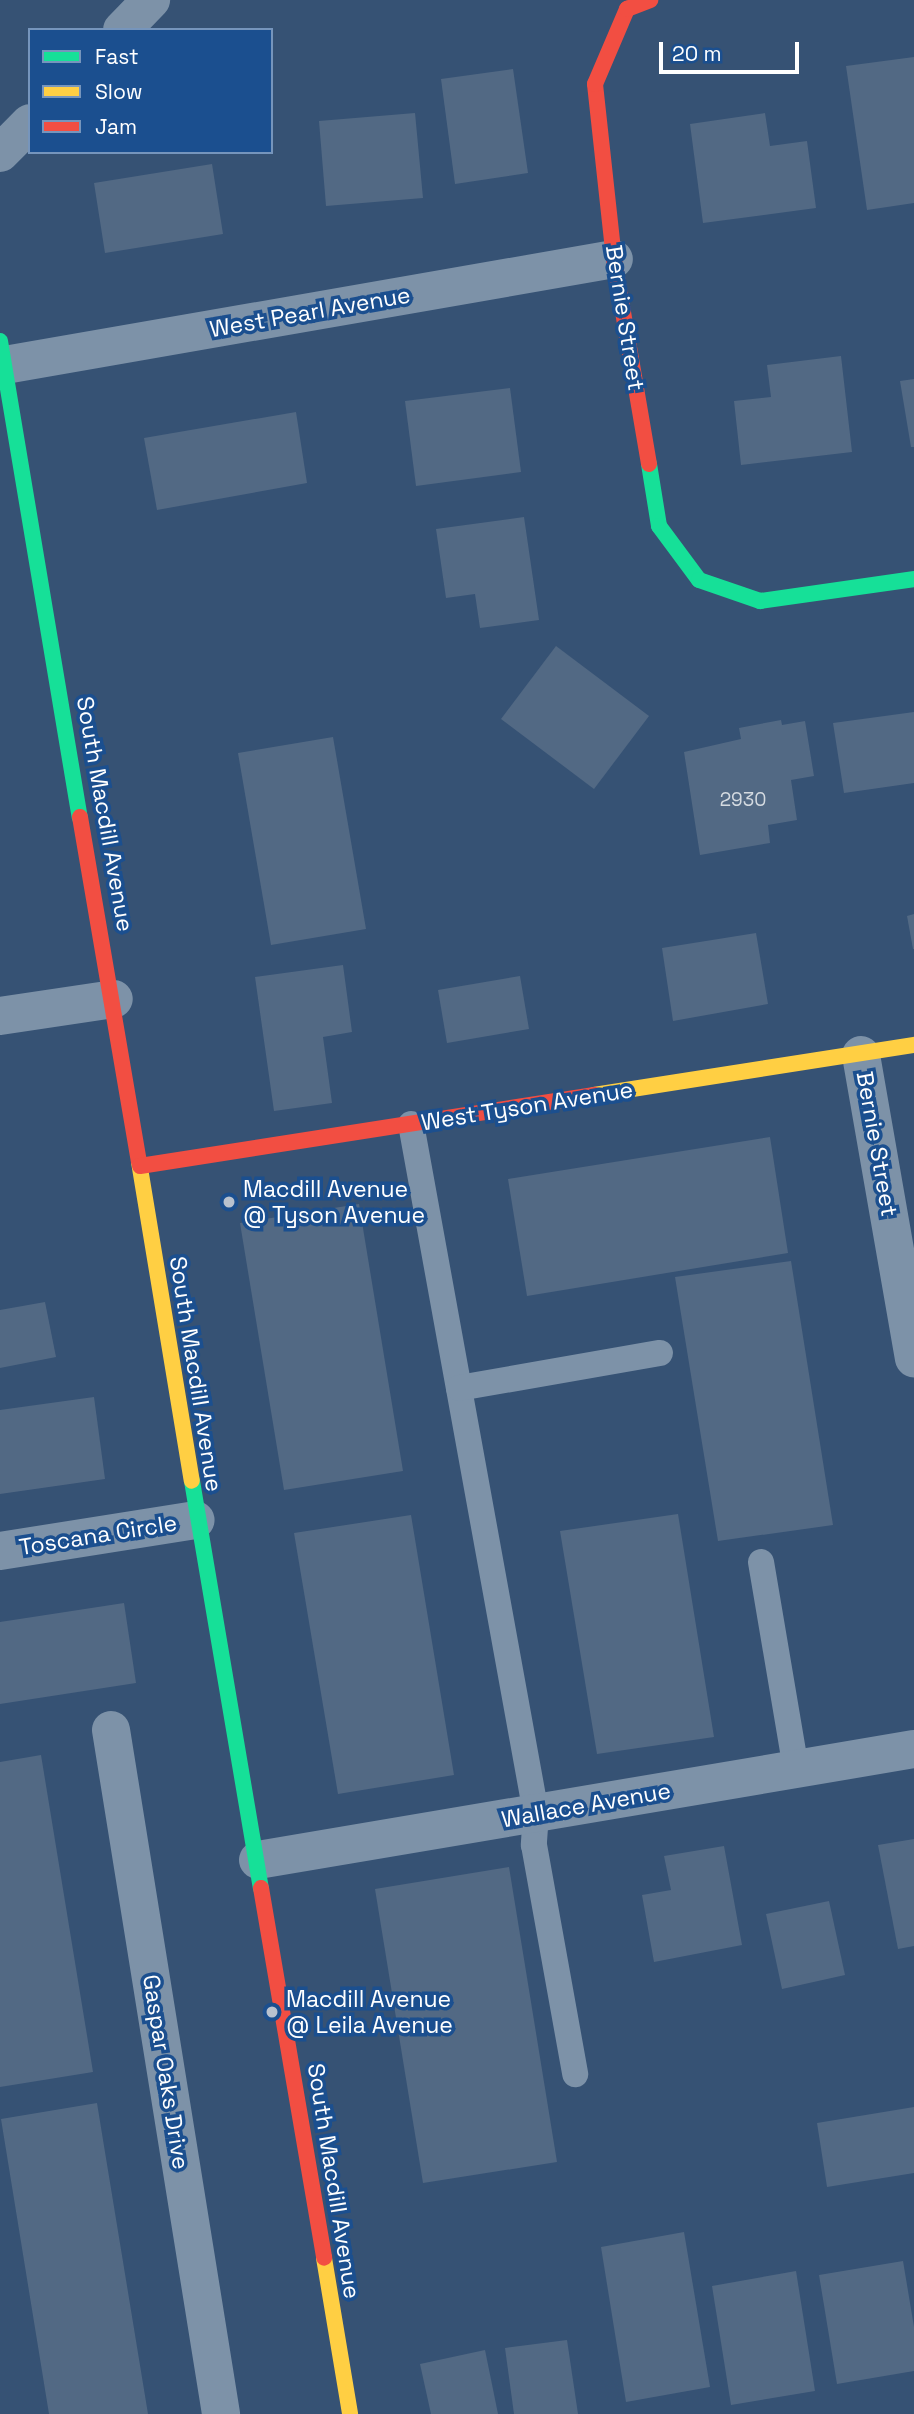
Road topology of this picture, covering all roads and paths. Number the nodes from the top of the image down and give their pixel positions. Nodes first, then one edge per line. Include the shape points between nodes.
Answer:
1 (151, 0) edge
2 (650, 0) edge
3 (124, 28) edge
4 (28, 125) edge
5 (0, 153) edge
6 (614, 259) junction
7 (2, 353) edge
8 (914, 579) edge
9 (114, 999) junction
10 (0, 1016) edge
11 (914, 1045) edge
12 (861, 1055) junction
13 (411, 1124) junction
14 (140, 1166) junction
15 (660, 1353) dead end
16 (914, 1358) edge
17 (459, 1388) junction
18 (196, 1520) junction
19 (0, 1551) edge
20 (761, 1562) dead end
21 (111, 1730) dead end
22 (914, 1749) edge
23 (796, 1769) junction
24 (536, 1813) junction
25 (258, 1860) junction
26 (575, 2074) dead end
27 (221, 2414) edge
28 (350, 2414) edge

1 - 3 street
2 - 6 street, Bernie Street via 627,9 595,84
4 - 5 street
6 - 7 street, West Pearl Avenue
6 - 8 street, Bernie Street via 660,526 699,580 760,601
7 - 9 street, South Macdill Avenue
9 - 10 street
9 - 14 street, South Macdill Avenue
11 - 12 street, West Tyson Avenue
12 - 13 street, West Tyson Avenue
12 - 16 street, Bernie Street
13 - 14 street, West Tyson Avenue
13 - 17 lane
14 - 18 street, South Macdill Avenue
15 - 17 lane
17 - 24 lane
18 - 19 street, Toscana Circle
18 - 25 street, South Macdill Avenue
20 - 23 lane
21 - 27 street, Gaspar Oaks Drive
22 - 23 street, Wallace Avenue
23 - 24 street, Wallace Avenue
24 - 25 street, Wallace Avenue
24 - 26 lane via 534,1845
25 - 28 street, South Macdill Avenue

